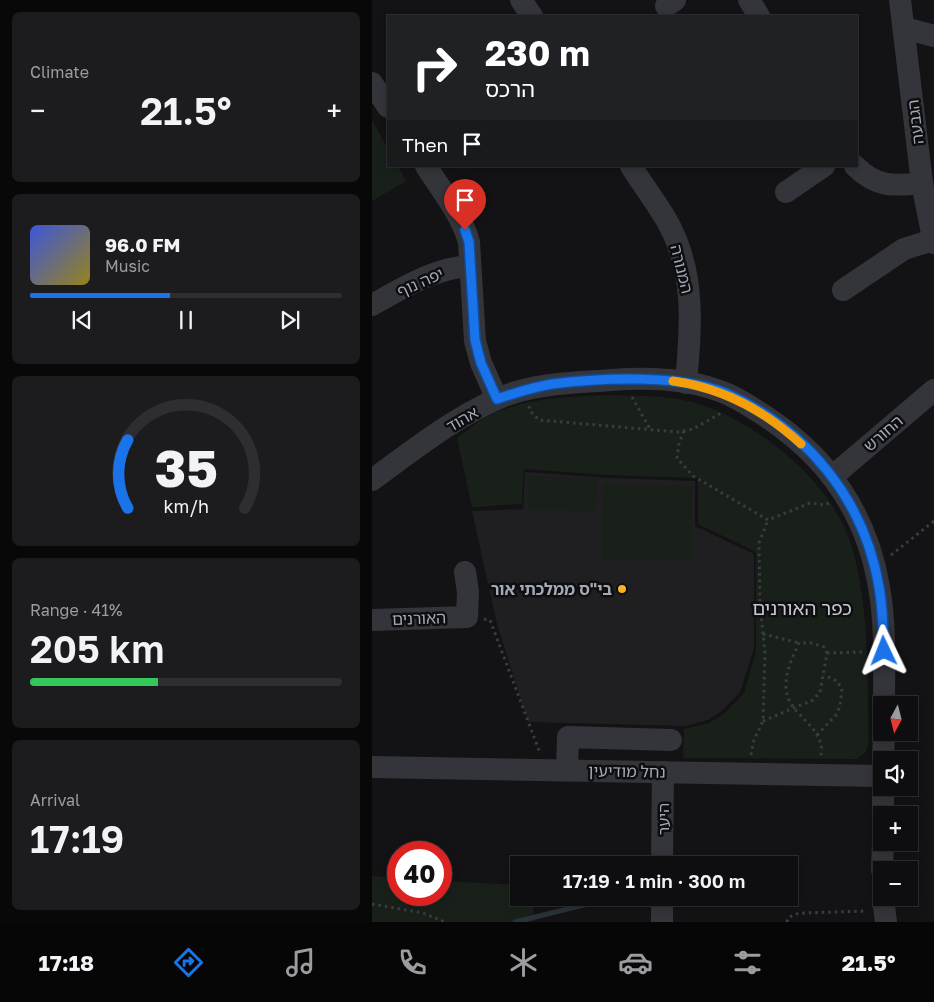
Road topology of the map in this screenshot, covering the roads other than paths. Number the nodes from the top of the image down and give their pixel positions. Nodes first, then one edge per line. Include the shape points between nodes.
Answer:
1 (522, 0) edge
2 (749, 0) edge
3 (900, 0) edge
4 (531, 15) edge
5 (759, 15) edge
6 (904, 28) junction
7 (934, 36) edge
8 (372, 82) edge
9 (387, 106) edge
10 (427, 167) edge
11 (631, 167) edge
12 (823, 167) edge
13 (856, 167) edge
14 (922, 183) junction
15 (786, 192) dead end
16 (933, 242) edge
17 (470, 266) junction
18 (843, 290) dead end
19 (372, 305) edge
20 (686, 383) junction
21 (934, 390) edge
22 (497, 399) junction
23 (372, 480) edge
24 (839, 485) junction
25 (465, 572) dead end
26 (372, 620) edge
27 (884, 696) edge
28 (630, 739) junction
29 (671, 740) dead end
30 (372, 767) edge
31 (557, 770) junction
32 (629, 771) junction
33 (663, 772) junction
34 (873, 776) edge
35 (662, 856) edge
36 (662, 906) edge
37 (662, 922) edge

1 - 4 street
2 - 5 street
3 - 6 street, הגבעה
6 - 7 street
6 - 14 street, הגבעה
8 - 9 street
10 - 17 street via 460,219 469,242
11 - 20 street, המנורה via 667,222 686,270 691,325
12 - 15 street
13 - 14 street via 877,182 891,186
14 - 16 street, הגבעה
16 - 18 street via 904,249
17 - 19 street, יפה נוף via 438,272
17 - 22 street via 475,340
20 - 22 street, אהוד via 622,379 552,384
20 - 24 street, אהוד via 724,393 786,430
21 - 24 street, החורש
22 - 23 street, אהוד via 439,432
24 - 27 street, אהוד via 860,524 879,587
25 - 26 street, האורנים via 467,617
28 - 29 street
28 - 31 street via 568,737
28 - 32 street
30 - 31 street, נחל מודיעין
31 - 32 street, נחל מודיעין
32 - 33 street, נחל מודיעין
33 - 34 street, נחל מודיעין
33 - 35 street, היער
36 - 37 street

